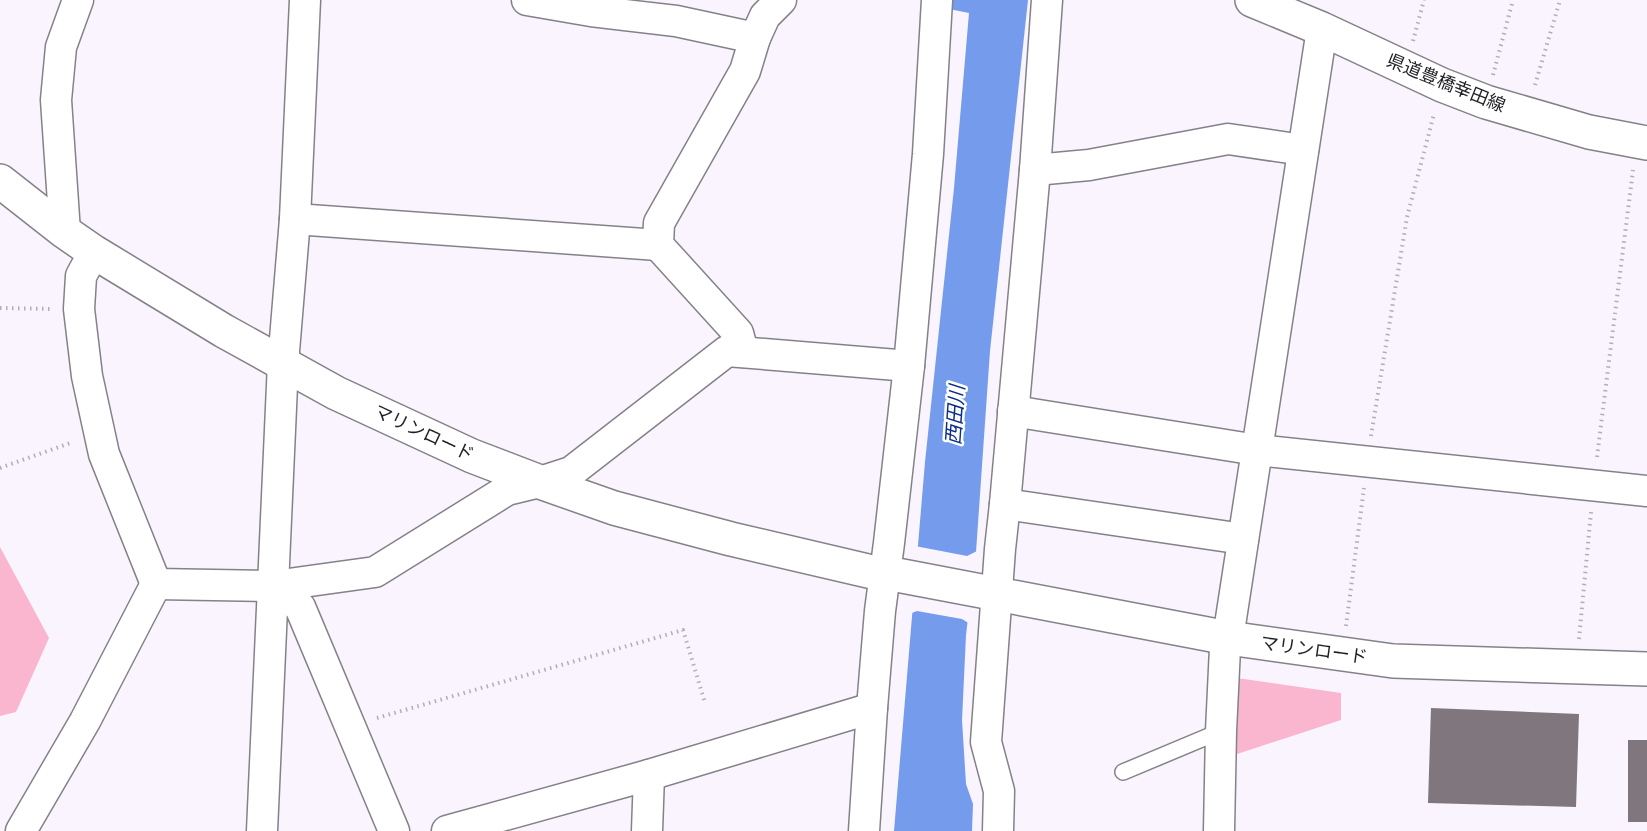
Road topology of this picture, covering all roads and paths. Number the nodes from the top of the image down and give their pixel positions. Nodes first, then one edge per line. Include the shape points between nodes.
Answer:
1 (78, 0) edge
2 (305, 0) edge
3 (527, 0) edge
4 (781, 0) edge
5 (937, 0) edge
6 (1047, 0) edge
7 (1252, 0) edge
8 (1424, 0) edge
9 (1513, 0) edge
10 (1560, 0) edge
11 (1322, 29) junction
12 (755, 38) junction
13 (1406, 68) junction
14 (1442, 85) junction
15 (1486, 102) junction
16 (1527, 115) junction
17 (1642, 142) edge
18 (1303, 150) junction
19 (1035, 170) junction
20 (0, 181) edge
21 (295, 219) junction
22 (65, 232) junction
23 (658, 245) junction
24 (94, 252) junction
25 (0, 308) edge
26 (79, 309) junction
27 (743, 352) junction
28 (284, 363) junction
29 (909, 366) junction
30 (1013, 411) junction
31 (100, 433) junction
32 (1257, 450) junction
33 (1367, 461) junction
34 (0, 468) edge
35 (540, 482) junction
36 (1593, 485) junction
37 (1647, 491) edge
38 (1005, 504) junction
39 (1243, 539) junction
40 (891, 575) junction
41 (156, 584) junction
42 (274, 586) junction
43 (992, 592) junction
44 (1228, 638) junction
45 (1343, 654) junction
46 (1577, 667) junction
47 (1647, 669) edge
48 (705, 703) dead end
49 (872, 708) junction
50 (350, 725) junction
51 (1221, 730) junction
52 (1123, 772) dead end
53 (649, 775) junction
54 (21, 831) edge
55 (262, 831) edge
56 (394, 831) edge
57 (447, 831) edge
58 (647, 831) edge
59 (864, 831) edge
60 (998, 831) edge
61 (1219, 831) edge

1 - 22 street via 61,47 56,100
2 - 21 street
3 - 12 street via 676,21
4 - 12 street via 765,16
5 - 29 street
6 - 19 street
7 - 11 street, 県道豊橋幸田線
8 - 13 path
9 - 15 path
10 - 16 path
11 - 13 street, 県道豊橋幸田線
11 - 18 street
12 - 23 street via 745,71 658,223
13 - 14 street, 県道豊橋幸田線
14 - 15 street, 県道豊橋幸田線
14 - 33 path via 1407,217
15 - 16 street, 県道豊橋幸田線
16 - 17 street, 県道豊橋幸田線
17 - 36 path
18 - 19 street via 1228,139 1089,165
18 - 32 street
19 - 30 street
20 - 22 street, マリンロード
21 - 23 street
21 - 28 street
22 - 24 street, マリンロード
23 - 27 street via 738,333
24 - 26 street via 81,276
24 - 28 street, マリンロード
25 - 26 path
26 - 31 street via 87,376
27 - 29 street
27 - 35 street via 727,351 572,472
28 - 35 street, マリンロード via 336,393 472,456
28 - 42 street
29 - 40 street
30 - 32 street
30 - 38 street
31 - 34 path
31 - 41 street via 104,454
32 - 33 street
32 - 39 street
33 - 36 street
33 - 45 path
35 - 40 street, マリンロード via 720,536
35 - 42 street via 507,490 375,572
36 - 37 street
36 - 46 path
38 - 39 street
38 - 43 street
39 - 44 street
40 - 43 street, マリンロード
40 - 49 street via 880,611
41 - 42 street
41 - 54 street via 85,721
42 - 50 street via 300,606
42 - 55 street
43 - 44 street, マリンロード
43 - 60 street via 986,742 999,791
44 - 45 street, マリンロード
44 - 51 street
45 - 46 street, マリンロード via 1393,661
46 - 47 street, マリンロード
48 - 50 path via 683,630
49 - 53 street
49 - 59 street
50 - 56 street
51 - 52 lane
51 - 61 street
53 - 57 street
53 - 58 street

